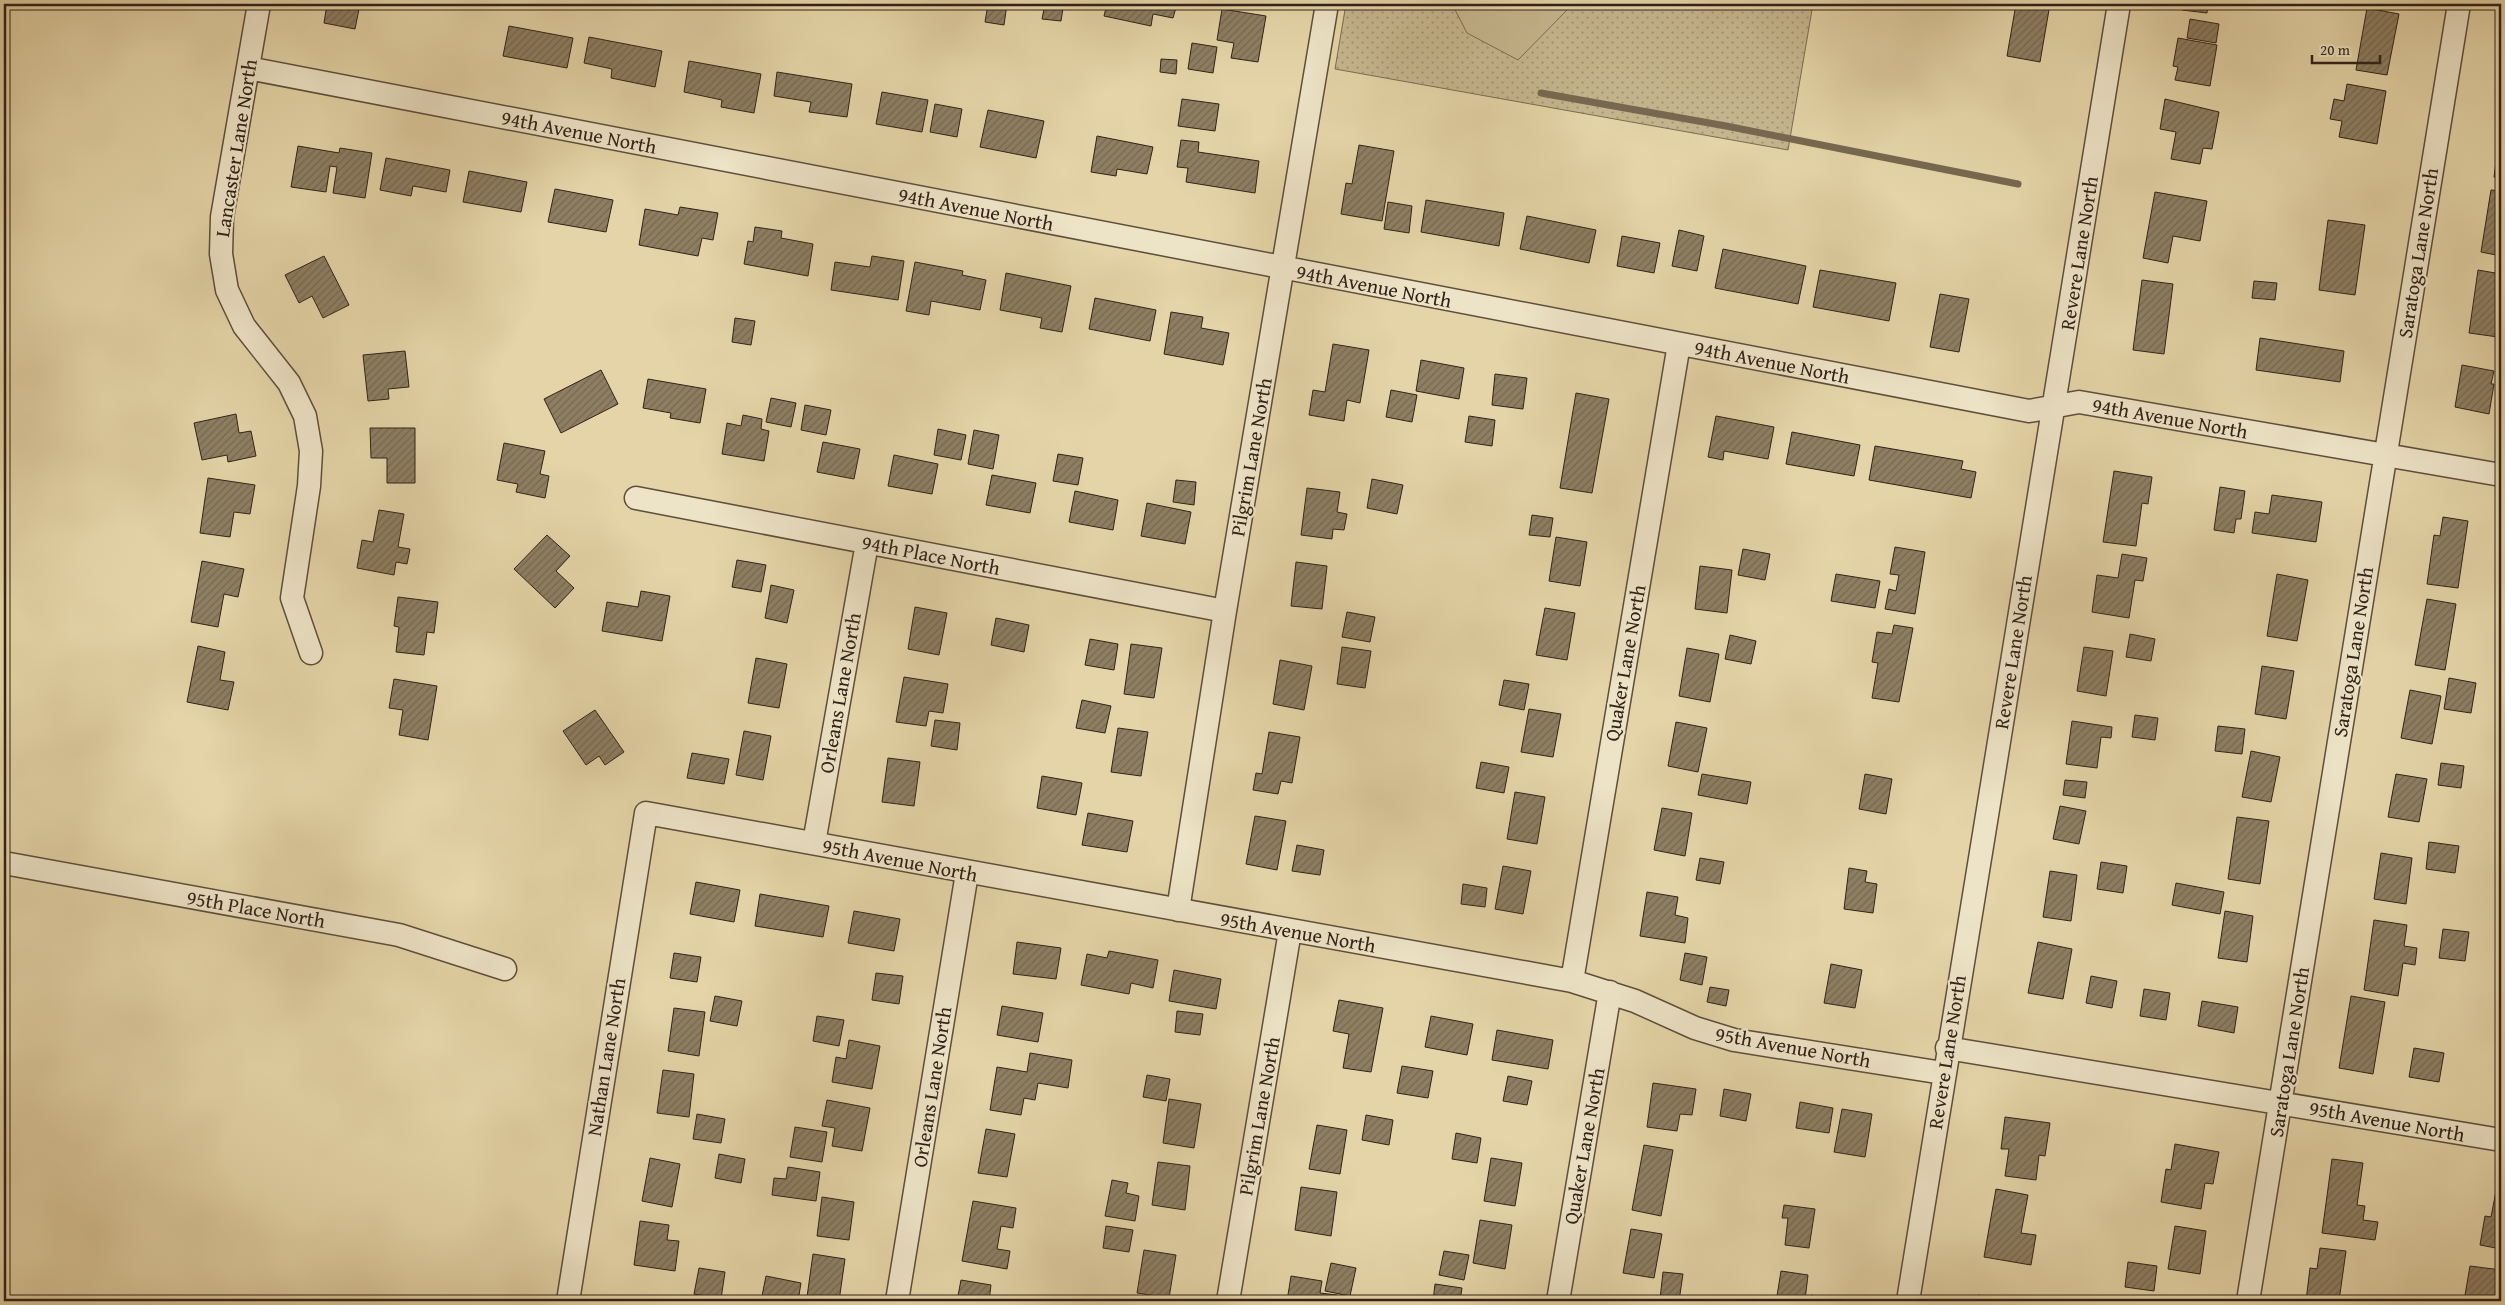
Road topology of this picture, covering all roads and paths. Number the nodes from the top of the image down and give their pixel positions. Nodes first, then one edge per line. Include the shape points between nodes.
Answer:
1 (259, 4) edge
2 (1327, 4) edge
3 (2120, 4) edge
4 (2459, 4) edge
5 (248, 68) junction
6 (1283, 268) junction
7 (1678, 344) junction
8 (2054, 407) junction
9 (2385, 455) junction
10 (2501, 475) edge
11 (636, 498) dead end
12 (867, 543) junction
13 (1225, 611) junction
14 (311, 653) dead end
15 (646, 813) joint
16 (814, 843) junction
17 (4, 863) edge
18 (967, 873) junction
19 (1178, 910) junction
20 (1290, 931) junction
21 (505, 969) dead end
22 (1572, 981) junction
23 (1610, 992) junction
24 (1947, 1048) junction
25 (1943, 1073) junction
26 (2281, 1103) junction
27 (2501, 1140) edge
28 (568, 1301) edge
29 (897, 1301) edge
30 (1228, 1301) edge
31 (1558, 1301) edge
32 (1908, 1301) edge
33 (2248, 1301) edge

1 - 5 street, Lancaster Lane North
2 - 6 street, Pilgrim Lane North
3 - 8 street, Revere Lane North
4 - 9 street, Saratoga Lane North
5 - 6 street, 94th Avenue North
5 - 14 street, Lancaster Lane North via 222,217 221,254 227,290 244,326 289,383 305,416 311,451 309,486 292,598
6 - 7 street, 94th Avenue North
6 - 13 street, Pilgrim Lane North
7 - 8 street, 94th Avenue North via 2029,411
7 - 22 street, Quaker Lane North
8 - 9 street, 94th Avenue North via 2080,402
8 - 24 street, Revere Lane North
9 - 10 street, 94th Avenue North
9 - 26 street, Saratoga Lane North
11 - 12 street, 94th Place North
12 - 13 street, 94th Place North
12 - 16 street, Orleans Lane North
13 - 19 street, Pilgrim Lane North
15 - 16 street, 95th Avenue North
15 - 28 street, Nathan Lane North
16 - 18 street, 95th Avenue North
17 - 21 street, 95th Place North via 399,935
18 - 19 street, 95th Avenue North
18 - 29 street, Orleans Lane North
19 - 20 street, 95th Avenue North
20 - 22 street, 95th Avenue North
20 - 30 street, Pilgrim Lane North
22 - 23 street, 95th Avenue North
23 - 25 street, 95th Avenue North via 1695,1028 1734,1040
23 - 31 street, Quaker Lane North
24 - 25 street, Revere Lane North
24 - 26 street, 95th Avenue North
25 - 32 street, Revere Lane North
26 - 27 street, 95th Avenue North
26 - 33 street, Saratoga Lane North

